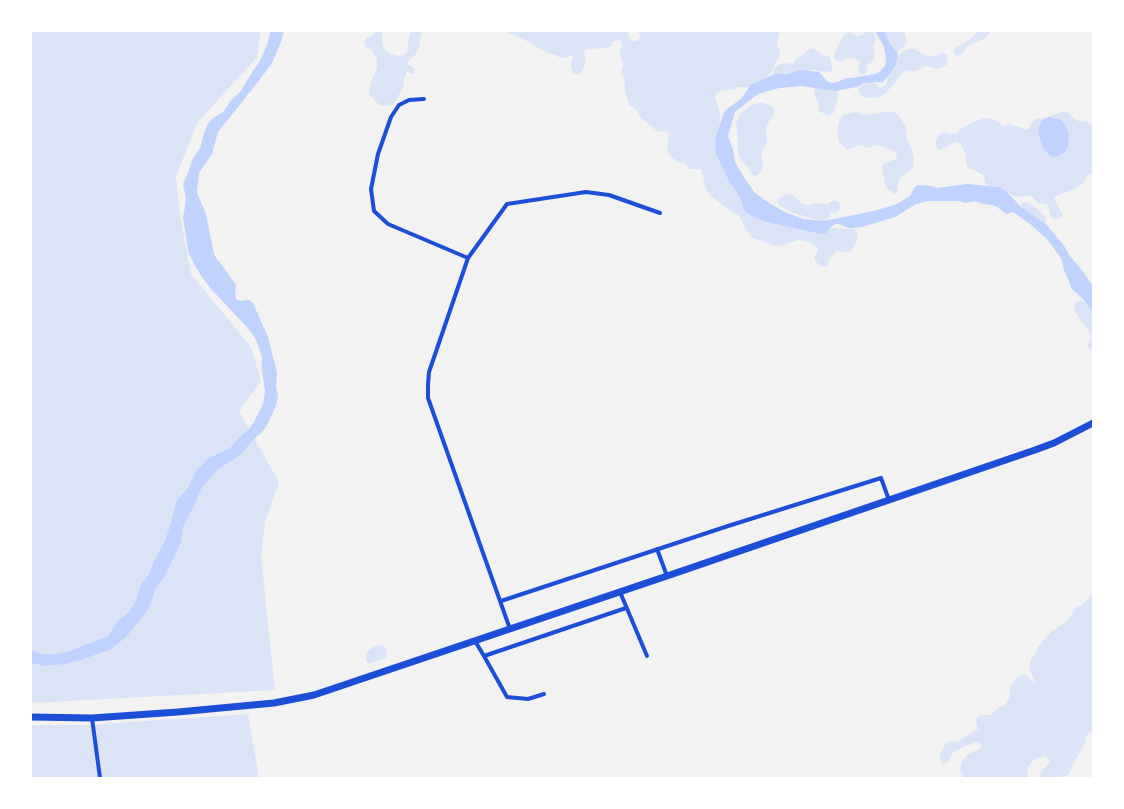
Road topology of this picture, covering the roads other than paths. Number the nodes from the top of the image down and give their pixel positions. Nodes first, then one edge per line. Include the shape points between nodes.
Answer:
1 (424, 99) dead end
2 (660, 213) dead end
3 (468, 258) junction
4 (1093, 424) edge
5 (889, 500) junction
6 (657, 549) junction
7 (667, 576) junction
8 (620, 592) junction
9 (500, 601) junction
10 (626, 608) junction
11 (510, 629) junction
12 (475, 641) junction
13 (484, 656) junction
14 (647, 656) dead end
15 (544, 694) dead end
16 (31, 717) edge
17 (92, 718) junction
18 (100, 778) edge

1 - 3 street via 409,100 399,105 391,117 376,161 371,189 374,211 388,224
2 - 3 street via 609,195 586,192 507,204
3 - 9 street via 430,372 428,398
4 - 5 main road via 1054,443
5 - 6 street via 881,478
5 - 7 main road
6 - 7 street
6 - 9 street
7 - 8 main road
8 - 10 street
8 - 11 main road
9 - 11 street
10 - 13 street
10 - 14 street
11 - 12 main road
12 - 13 street
12 - 17 main road via 314,695 274,703
13 - 15 street via 507,697 528,699
16 - 17 main road
17 - 18 street

